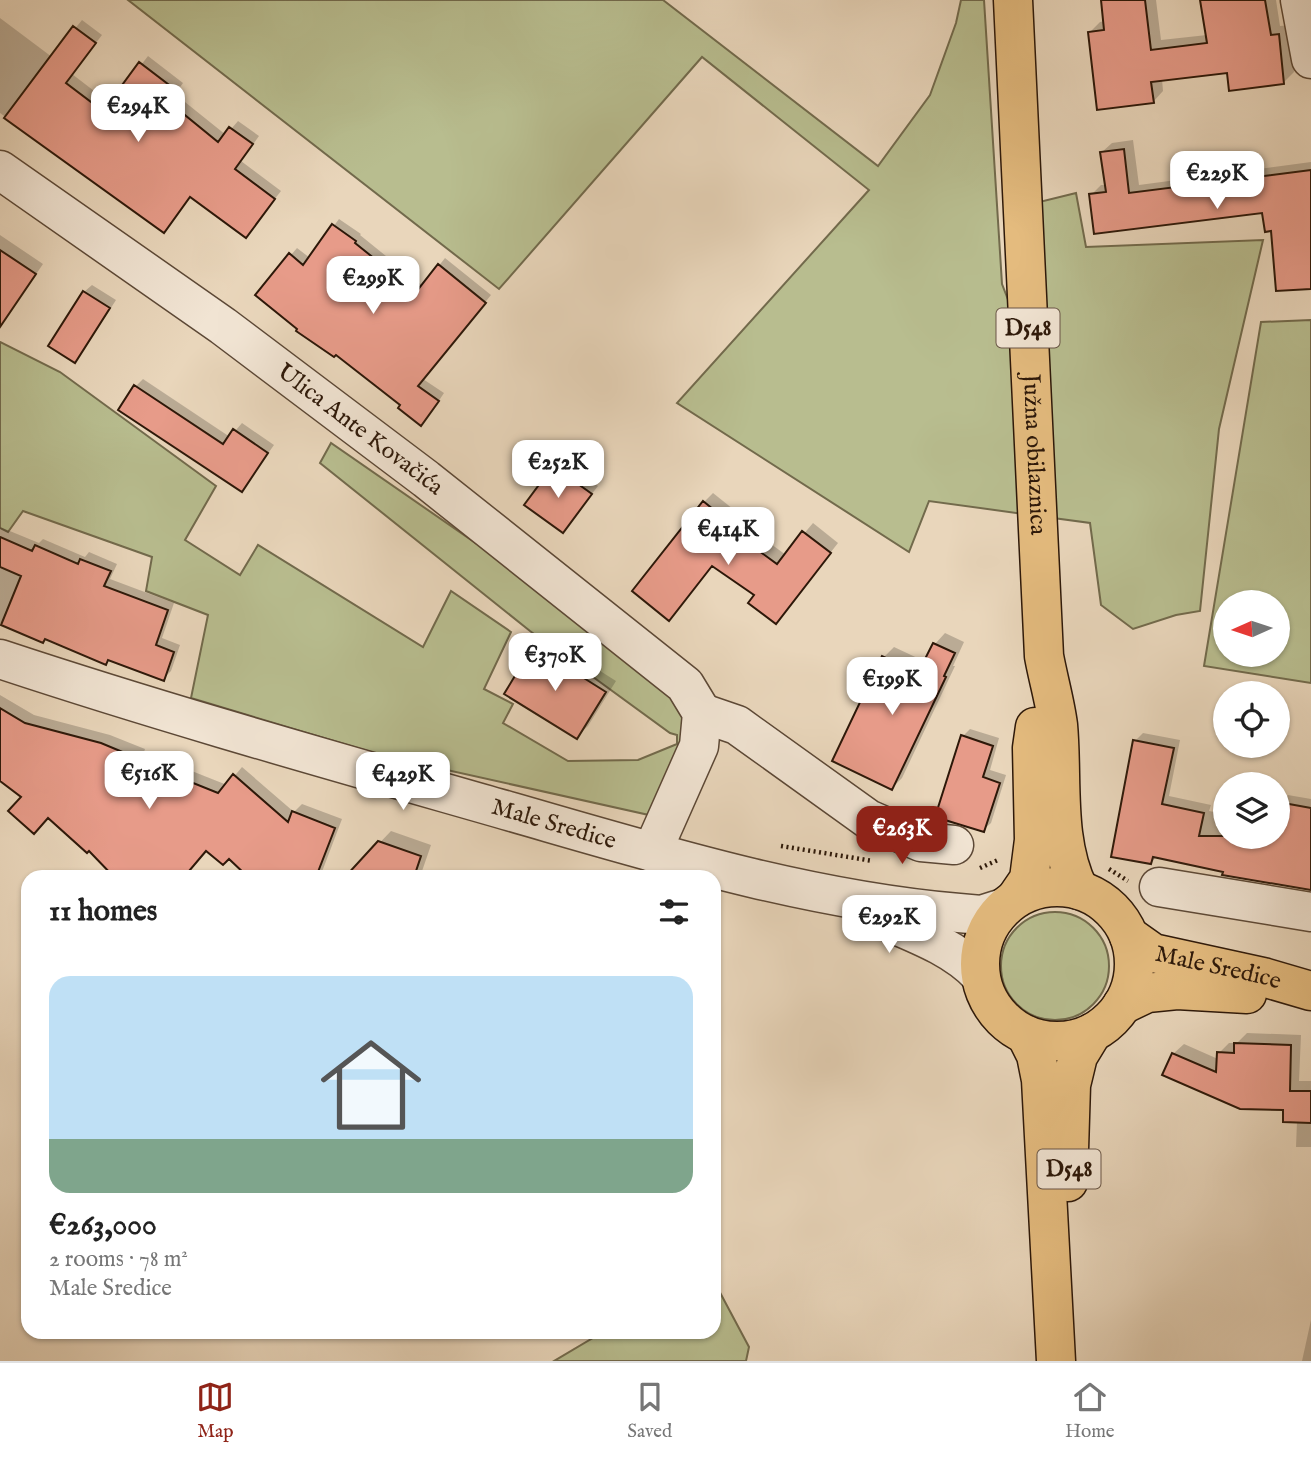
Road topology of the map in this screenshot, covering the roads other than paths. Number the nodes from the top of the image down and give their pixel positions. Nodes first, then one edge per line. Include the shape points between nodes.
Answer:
1 (1013, 0) edge
2 (1300, 0) edge
3 (1311, 59) edge
4 (0, 170) edge
5 (1044, 656) junction
6 (0, 659) edge
7 (702, 713) junction
8 (954, 845) dead end
9 (652, 852) junction
10 (1159, 887) dead end
11 (1079, 890) junction
12 (827, 895) junction
13 (1009, 903) junction
14 (1311, 912) edge
15 (1129, 936) junction
16 (980, 975) junction
17 (1311, 991) edge
18 (1311, 999) edge
19 (1122, 1005) junction
20 (1092, 1033) junction
21 (1026, 1035) junction
22 (1055, 1310) junction
23 (1056, 1361) edge

1 - 5 main road, Južna obilaznica / D548
2 - 3 street
4 - 7 street, Ulica Ante Kovačića via 223,326 426,480 685,685
5 - 11 main road, Južna obilaznica / D548 via 1058,724 1064,840
5 - 13 main road, Južna obilaznica / D548 via 1032,748 1030,879
6 - 9 street, Male Sredice
7 - 8 street via 737,725 868,819 921,842
7 - 9 street via 699,746
9 - 12 street, Male Sredice
10 - 14 street
11 - 13 main road, D548 via 1036,889
11 - 15 main road, D548 via 1100,900
12 - 13 street, Male Sredice via 981,915
12 - 16 street, Male Sredice via 932,941 967,960
13 - 16 main road, D548 via 989,928 981,951
15 - 17 main road, Male Sredice via 1153,953
15 - 19 main road, D548 via 1132,983
16 - 21 main road, D548 via 988,1000 1004,1021
18 - 19 main road, Male Sredice via 1177,990 1147,993
19 - 20 main road, D548
20 - 21 main road, D548 via 1048,1041
20 - 22 main road, D548 via 1077,1056 1071,1085 1066,1215
21 - 22 main road, D548 via 1041,1080
22 - 23 main road, D548

